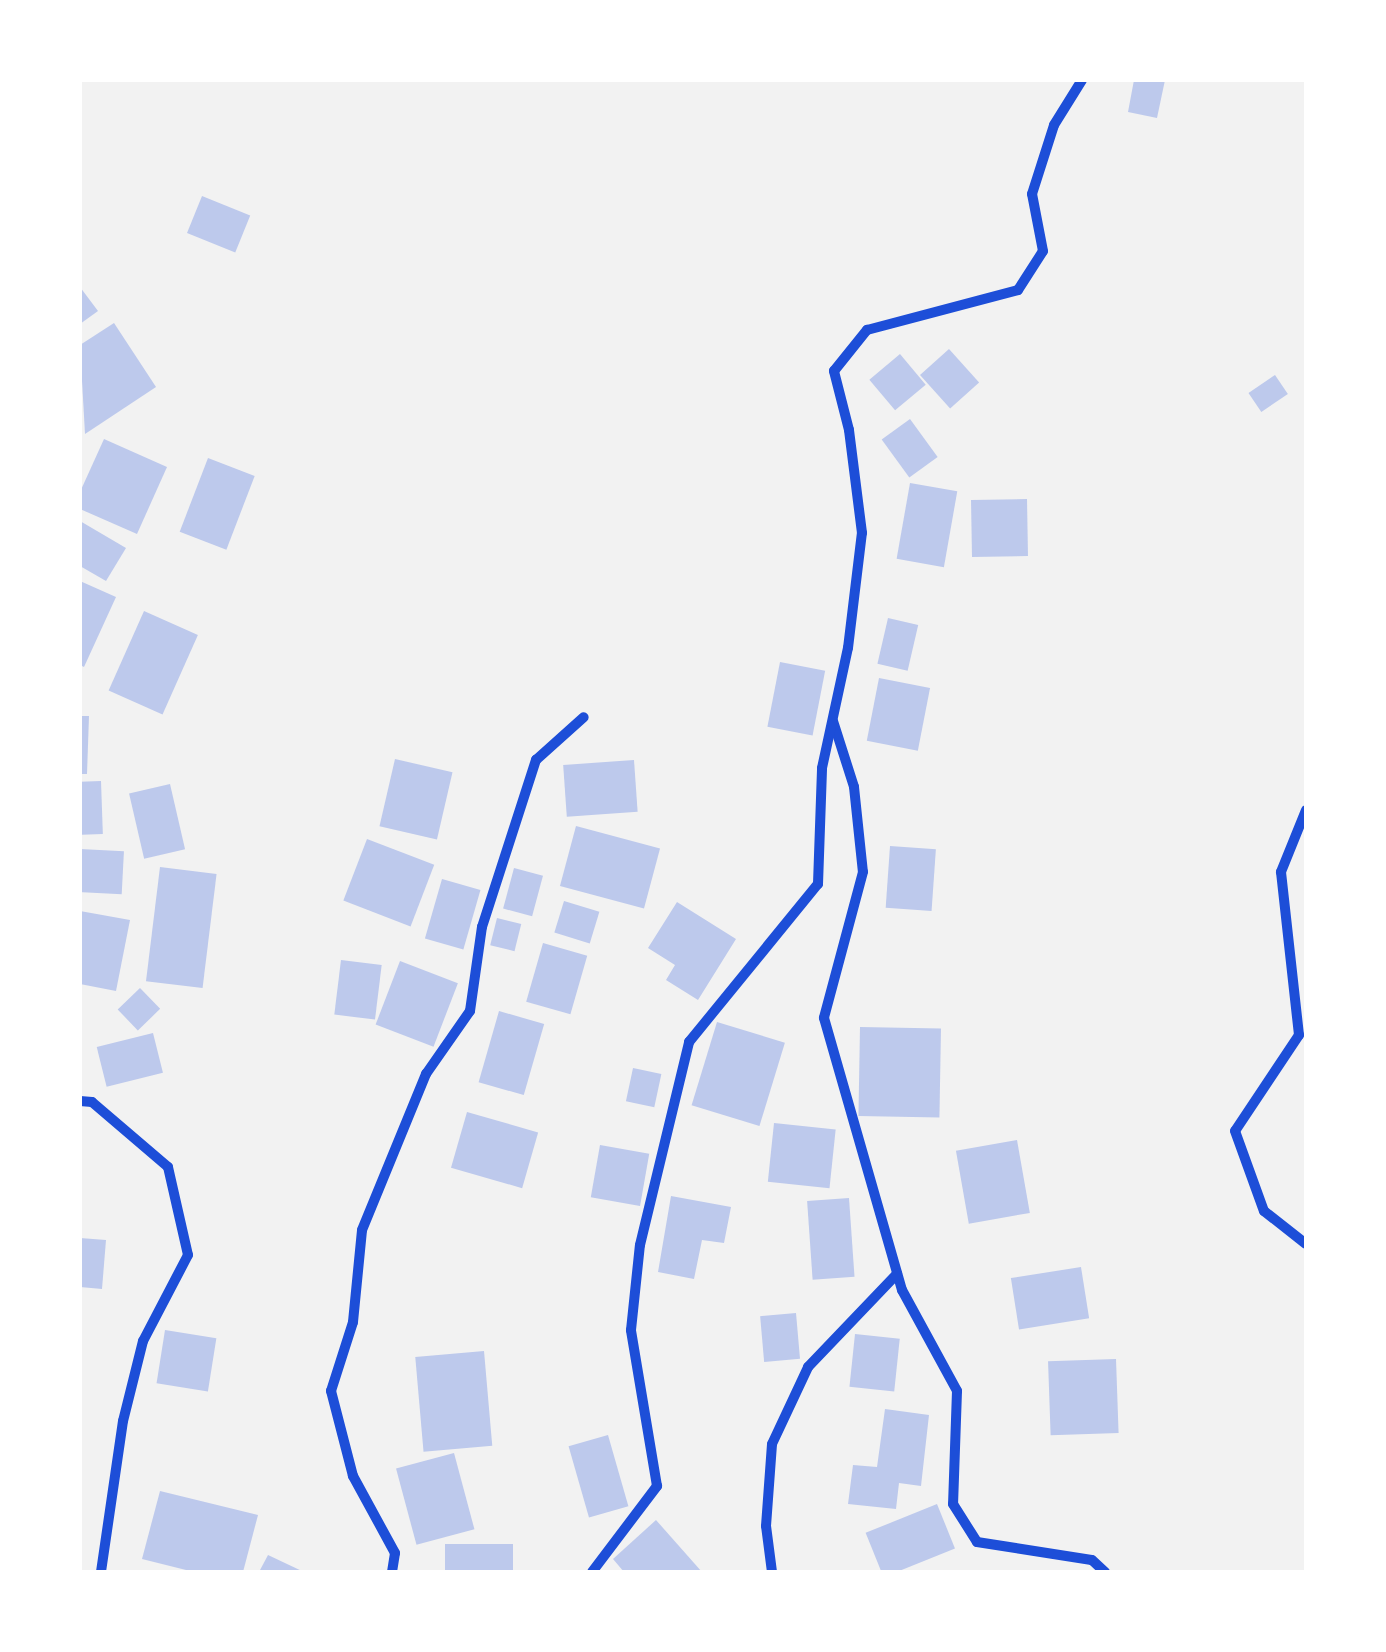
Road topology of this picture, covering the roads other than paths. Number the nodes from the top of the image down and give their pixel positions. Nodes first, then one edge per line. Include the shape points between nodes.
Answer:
1 (1082, 80) edge
2 (584, 717) dead end
3 (832, 720) junction
4 (1306, 810) edge
5 (1303, 1033) edge
6 (80, 1101) edge
7 (1306, 1244) edge
8 (897, 1274) junction
9 (101, 1572) edge
10 (392, 1572) edge
11 (592, 1572) edge
12 (772, 1572) edge
13 (1105, 1572) edge

1 - 3 street via 1054,125 1032,194 1043,251 1018,290 867,330 834,371 850,430 862,532
2 - 10 street via 536,760 482,927 470,1012 426,1074 362,1230 352,1322 331,1391 353,1476 395,1553
3 - 8 street via 854,787 863,872 824,1018
3 - 11 street via 822,768 818,884 689,1042 640,1245 631,1330 657,1486
4 - 5 street via 1281,872
5 - 7 street via 1235,1130 1264,1211
6 - 9 street via 92,1102 168,1168 188,1254 143,1340 123,1421
8 - 12 street via 808,1367 772,1444 766,1526
8 - 13 street via 957,1391 953,1504 977,1542 1092,1560

